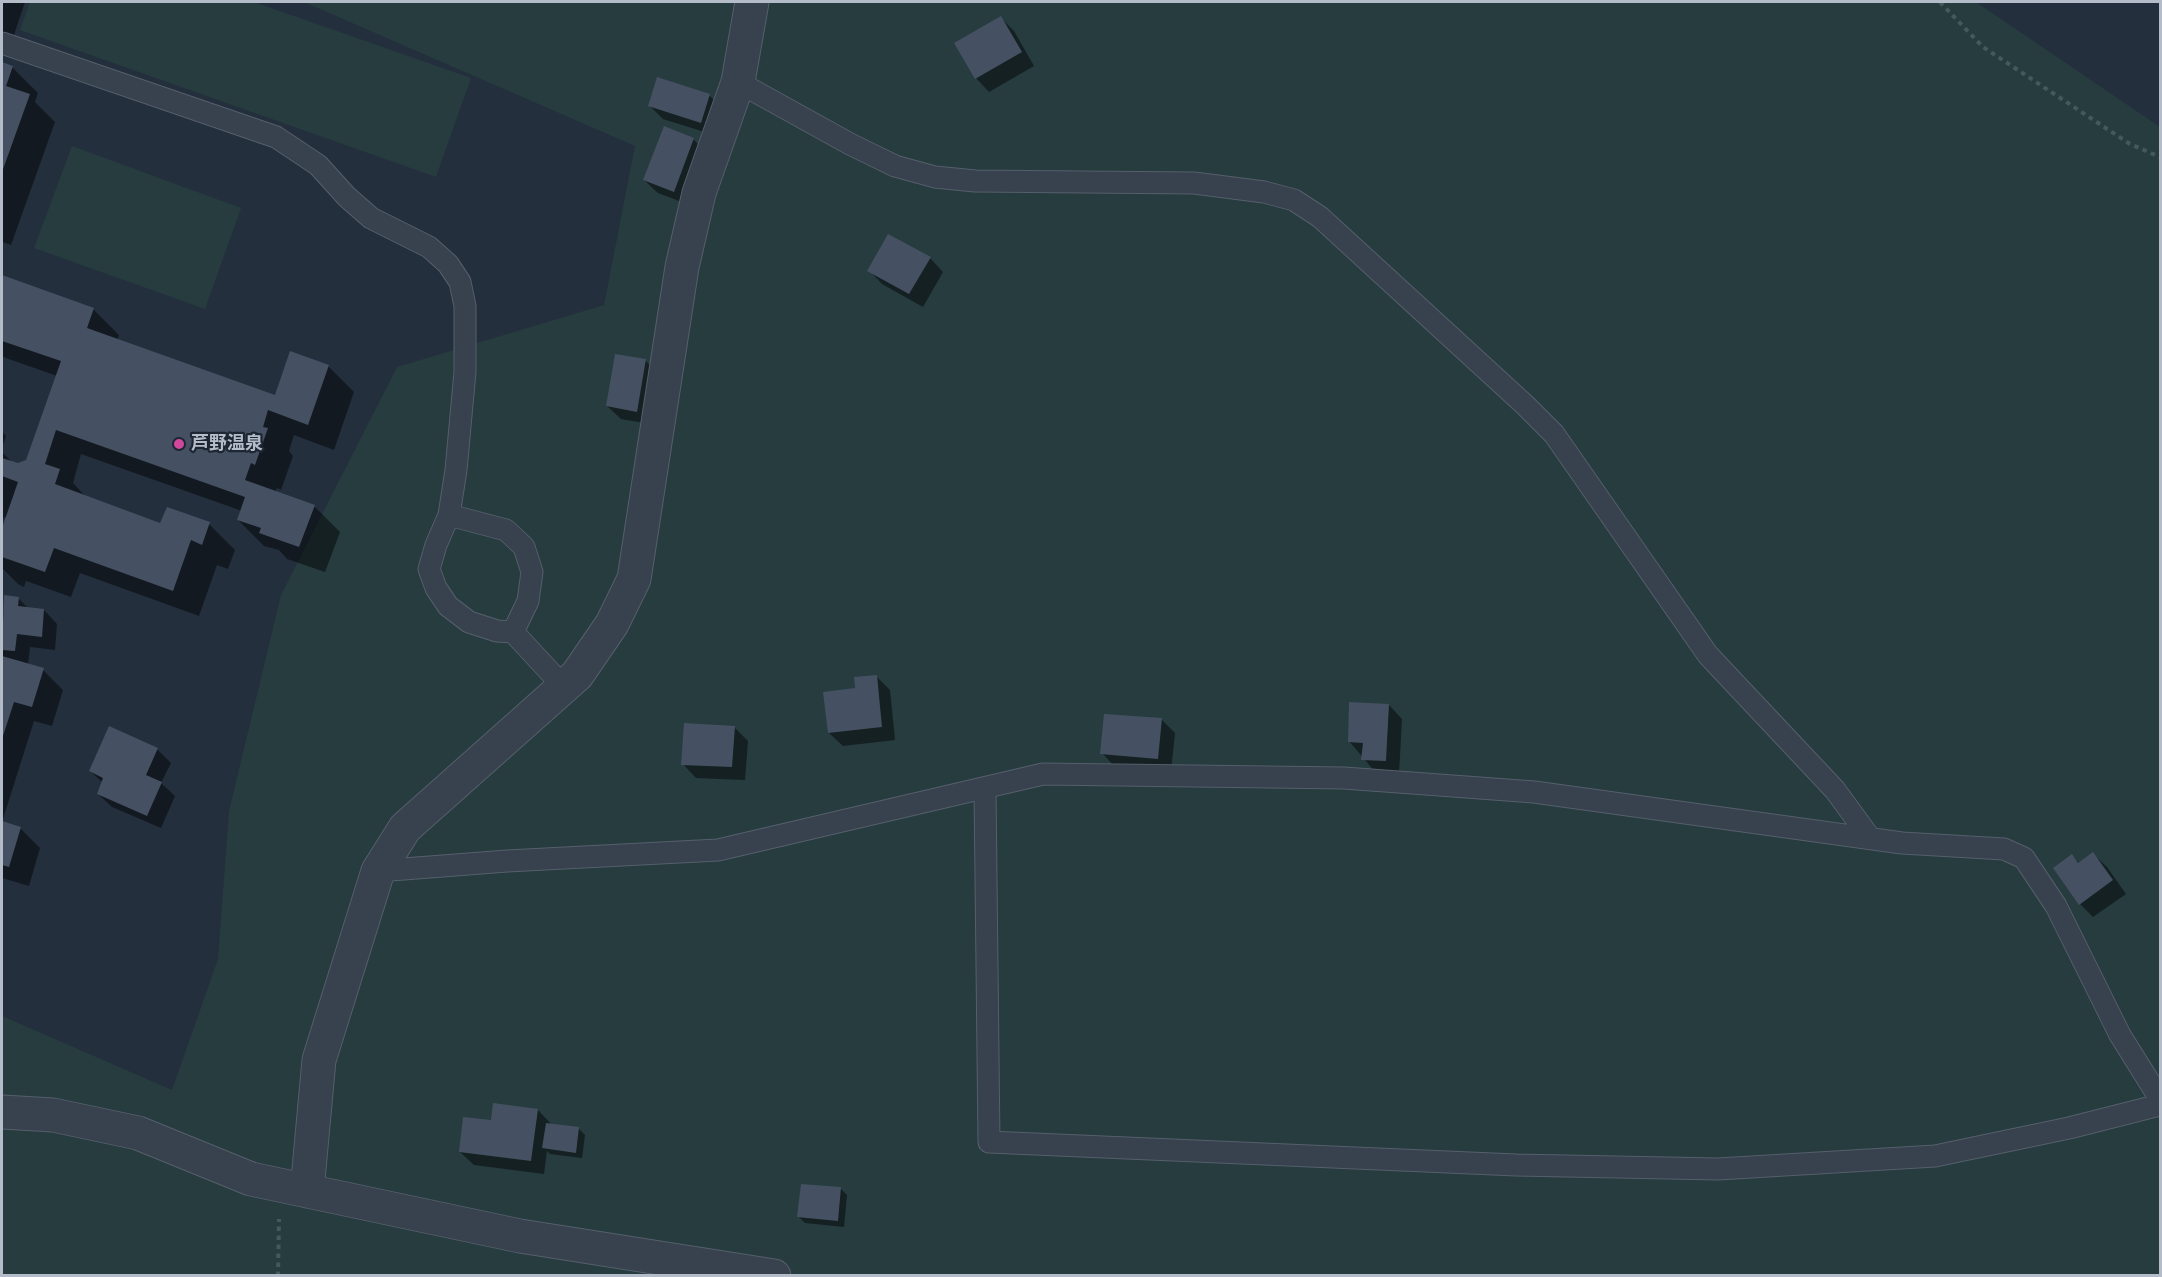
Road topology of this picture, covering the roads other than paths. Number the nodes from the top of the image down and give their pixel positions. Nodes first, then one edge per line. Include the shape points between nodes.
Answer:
1 (752, 2) edge
2 (2, 43) edge
3 (738, 82) junction
4 (449, 516) junction
5 (513, 632) junction
6 (564, 687) junction
7 (985, 789) junction
8 (1870, 838) junction
9 (378, 871) junction
10 (2160, 1099) edge
11 (2160, 1105) edge
12 (2, 1112) edge
13 (294, 1188) junction
14 (774, 1275) edge

1 - 3 street
2 - 4 lane via 276,137 318,165 371,218 429,247 448,264 460,282 465,306 465,372
3 - 6 street via 699,194 682,267 634,579 612,624 577,675
3 - 8 lane via 886,162 935,177 975,181 1194,183 1294,200 1554,434 1708,655 1835,790
4 - 5 lane via 429,569 436,588 448,606 469,622
4 - 5 lane via 506,530 524,547 531,572 528,601
5 - 6 lane
6 - 9 street via 405,828
7 - 8 lane via 1043,774 1344,778 1534,792
7 - 9 lane via 718,850
7 - 11 lane via 989,1142 1516,1165 1718,1169 1935,1156
8 - 10 lane via 2004,849 2024,858 2056,906 2120,1035
9 - 13 street via 319,1060
12 - 13 street via 53,1115 138,1132 251,1179
13 - 14 street via 520,1236

